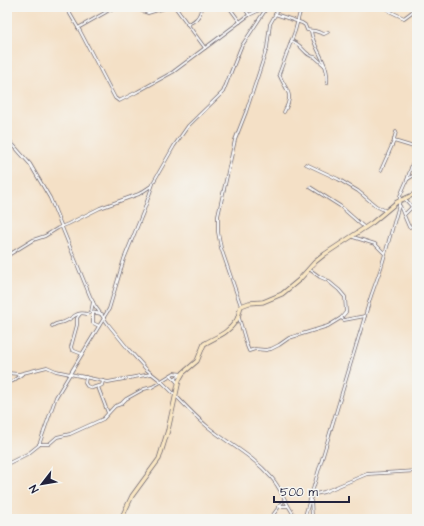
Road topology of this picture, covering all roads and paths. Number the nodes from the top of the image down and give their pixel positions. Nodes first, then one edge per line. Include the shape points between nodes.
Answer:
1 (66, 7) edge
2 (115, 7) edge
3 (132, 7) edge
4 (168, 7) edge
5 (175, 7) edge
6 (201, 7) edge
7 (229, 7) edge
8 (244, 7) edge
9 (266, 7) edge
10 (279, 7) edge
11 (300, 7) edge
12 (414, 7) edge
13 (389, 11) dead end
14 (275, 14) junction
15 (249, 15) junction
16 (297, 21) junction
17 (240, 22) junction
18 (187, 24) junction
19 (78, 28) junction
20 (311, 31) junction
21 (328, 32) dead end
22 (291, 41) junction
23 (205, 48) junction
24 (324, 66) junction
25 (327, 83) dead end
26 (284, 112) dead end
27 (396, 132) dead end
28 (7, 138) edge
29 (394, 141) junction
30 (417, 149) edge
31 (416, 156) edge
32 (306, 164) dead end
33 (381, 170) dead end
34 (417, 173) edge
35 (407, 180) junction
36 (152, 185) junction
37 (310, 187) dead end
38 (417, 193) edge
39 (402, 199) junction
40 (399, 205) junction
41 (412, 207) junction
42 (386, 211) junction
43 (417, 212) edge
44 (404, 215) junction
45 (417, 225) edge
46 (62, 227) junction
47 (365, 228) junction
48 (350, 237) junction
49 (384, 253) junction
50 (7, 256) edge
51 (308, 269) junction
52 (93, 302) junction
53 (241, 306) junction
54 (80, 313) junction
55 (93, 313) junction
56 (103, 316) junction
57 (365, 316) junction
58 (238, 317) junction
59 (341, 318) junction
60 (52, 326) dead end
61 (99, 326) junction
62 (82, 354) junction
63 (7, 373) edge
64 (23, 373) junction
65 (70, 373) junction
66 (151, 374) junction
67 (182, 374) junction
68 (171, 375) junction
69 (86, 377) junction
70 (174, 379) junction
71 (103, 381) junction
72 (161, 382) junction
73 (7, 383) edge
74 (178, 383) junction
75 (98, 386) junction
76 (176, 397) junction
77 (108, 412) junction
78 (39, 444) junction
79 (7, 464) edge
80 (417, 471) edge
81 (311, 496) junction
82 (284, 500) junction
83 (279, 506) junction
84 (288, 506) junction
85 (312, 516) dead end
86 (114, 519) edge
87 (121, 519) edge
88 (270, 519) edge
89 (296, 519) edge
90 (304, 519) edge

1 - 19 street
2 - 19 street
3 - 4 street via 148,13
5 - 18 street
6 - 18 street via 197,18
7 - 17 street
8 - 15 street
9 - 15 street
10 - 14 street
10 - 36 street via 268,8 264,12 240,47 223,92 188,126
11 - 16 street
12 - 13 street via 404,18
14 - 16 street
14 - 53 street via 270,24 268,44 234,143 218,216 221,248
15 - 17 street
16 - 20 street via 305,25 306,30
16 - 22 street
17 - 23 street
18 - 23 street
19 - 23 street via 115,98 119,101 161,79
20 - 21 street via 324,34
20 - 24 street via 312,40
22 - 24 street via 299,44 304,52 315,56
22 - 26 street via 279,74 290,97
24 - 25 street
27 - 29 street
28 - 46 street via 35,172 50,198
29 - 30 street
29 - 33 street
30 - 31 street
31 - 35 street
32 - 42 street via 338,179
34 - 35 street
35 - 39 street via 400,196
36 - 46 street via 139,194 100,208
36 - 56 street via 124,259 109,309
37 - 47 street via 340,206
38 - 39 street
39 - 40 street
39 - 41 street
39 - 42 street
40 - 44 street
40 - 49 street
41 - 43 street
41 - 44 street
42 - 47 street
44 - 45 street via 410,227
46 - 50 street via 33,240
46 - 52 street
47 - 48 street
48 - 49 street via 354,236 375,244
48 - 51 street
49 - 57 street
51 - 53 street via 295,284 278,296
51 - 59 street via 327,280 344,296 346,312
52 - 55 street
52 - 56 street
53 - 58 street
54 - 55 street
54 - 60 street
54 - 62 street via 71,348
55 - 56 street
55 - 61 street via 94,323
56 - 61 street
56 - 66 street
57 - 59 street via 346,320
57 - 81 street
58 - 59 street via 249,351 271,349 289,338 328,326
58 - 67 street via 223,334 204,344 196,362
61 - 62 street
62 - 65 street
63 - 64 street
64 - 65 street via 47,367
64 - 73 street
65 - 69 street
65 - 78 street via 55,400
66 - 71 street
66 - 72 street
67 - 68 street
67 - 70 street
67 - 74 street
68 - 70 street
68 - 72 street
69 - 71 street
69 - 75 street via 86,386
70 - 74 street
71 - 75 street via 102,385
72 - 76 street
72 - 77 street via 126,399
74 - 76 street
75 - 77 street
76 - 82 street via 209,428 261,466 273,478
76 - 87 street via 159,459 132,496
77 - 78 street via 102,418 72,433 57,437 49,444
78 - 79 street via 29,453
80 - 81 street via 367,474
81 - 85 street
81 - 90 street
82 - 83 street
82 - 84 street
83 - 84 street
83 - 88 street
84 - 89 street
86 - 87 street

